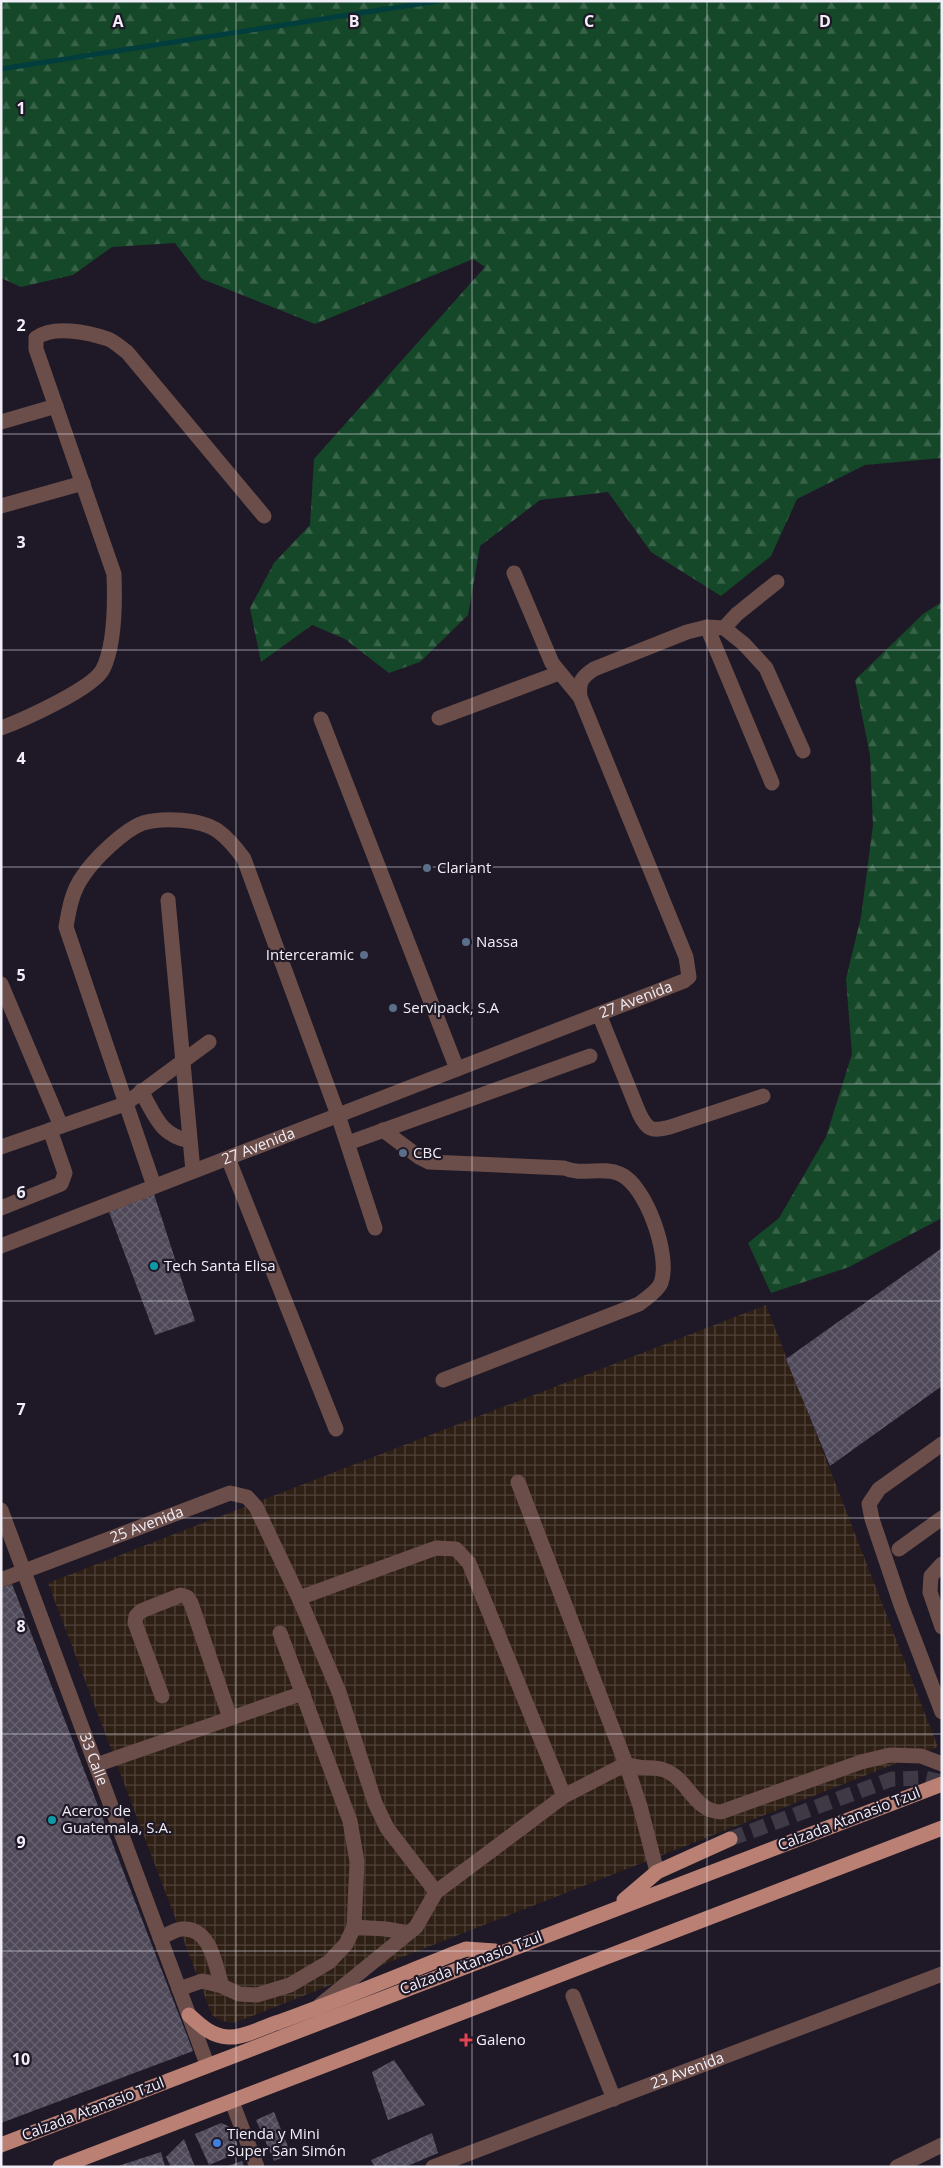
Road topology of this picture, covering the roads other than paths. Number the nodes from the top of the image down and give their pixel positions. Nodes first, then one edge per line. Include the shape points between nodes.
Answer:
1 (56, 406) junction
2 (1, 422) edge
3 (83, 483) junction
4 (1, 506) edge
5 (264, 516) dead end
6 (514, 574) dead end
7 (777, 582) dead end
8 (707, 627) junction
9 (724, 628) junction
10 (559, 673) junction
11 (580, 697) junction
12 (439, 718) dead end
13 (321, 719) dead end
14 (1, 728) edge
15 (803, 751) dead end
16 (772, 782) dead end
17 (168, 900) dead end
18 (1, 984) edge
19 (599, 1014) junction
20 (209, 1042) dead end
21 (590, 1056) dead end
22 (182, 1061) junction
23 (457, 1069) junction
24 (142, 1091) junction
25 (763, 1096) dead end
26 (125, 1104) junction
27 (338, 1115) junction
28 (55, 1128) junction
29 (382, 1130) junction
30 (190, 1141) junction
31 (348, 1143) junction
32 (1, 1147) edge
33 (228, 1158) junction
34 (193, 1171) junction
35 (154, 1186) junction
36 (1, 1208) edge
37 (375, 1228) dead end
38 (1, 1246) edge
39 (443, 1380) dead end
40 (336, 1429) dead end
41 (942, 1444) edge
42 (518, 1482) dead end
43 (1, 1510) edge
44 (942, 1518) edge
45 (899, 1549) dead end
46 (942, 1564) edge
47 (24, 1571) junction
48 (1, 1580) edge
49 (299, 1598) junction
50 (940, 1618) edge
51 (280, 1633) dead end
52 (303, 1693) junction
53 (162, 1696) dead end
54 (942, 1712) edge
55 (230, 1718) junction
56 (626, 1764) junction
57 (942, 1764) edge
58 (96, 1766) junction
59 (942, 1784) edge
60 (564, 1796) junction
61 (942, 1828) edge
62 (730, 1839) tunnel mouth
63 (657, 1872) junction
64 (436, 1892) junction
65 (614, 1908) junction
66 (354, 1928) junction
67 (408, 1933) junction
68 (160, 1938) junction
69 (501, 1951) junction
70 (942, 1974) edge
71 (222, 1986) junction
72 (179, 1989) junction
73 (572, 1996) dead end
74 (314, 2009) junction
75 (189, 2015) junction
76 (207, 2064) junction
77 (614, 2098) junction
78 (232, 2102) junction
79 (1, 2145) edge
80 (942, 2145) edge
81 (60, 2167) edge
82 (257, 2167) edge
83 (433, 2167) edge
84 (897, 2167) edge

1 - 2 street
1 - 3 street
1 - 5 street via 36,349 36,338 57,329 109,339 127,352
3 - 4 street
3 - 14 street via 114,574 115,611 103,670 88,685
6 - 10 street
7 - 9 street
8 - 9 street
8 - 11 street via 654,643 594,669 584,675 579,685
8 - 16 street
9 - 15 street via 766,668
10 - 11 street
10 - 12 street
11 - 19 street, 27 Avenida via 690,972 684,981
13 - 23 street
17 - 22 street
18 - 28 street
19 - 23 street, 27 Avenida
19 - 25 street via 639,1113 648,1127 656,1131
20 - 22 street
21 - 29 street
22 - 24 street
22 - 30 street
23 - 27 street, 27 Avenida
24 - 26 street
24 - 30 street via 166,1131 175,1138
26 - 27 street via 71,945 66,926 70,902 82,877 105,849 142,823 176,818 216,829 244,859
26 - 28 street
26 - 35 street
27 - 31 street
27 - 33 street, 27 Avenida
28 - 32 street
28 - 36 street via 65,1173 61,1184
29 - 31 street
29 - 39 street via 418,1158 429,1162 564,1168 574,1173 619,1173 637,1187 658,1233 664,1264 661,1284 639,1304
30 - 34 street
31 - 37 street
33 - 34 street, 27 Avenida
33 - 40 street
34 - 35 street, 27 Avenida
35 - 38 street, 27 Avenida
41 - 54 street via 879,1489 869,1504 901,1605
42 - 56 street
43 - 47 street, 33 Calle
44 - 45 street
46 - 50 street via 931,1576 930,1592
47 - 48 street, 25 Avenida
47 - 49 street, 25 Avenida via 230,1493 247,1497 256,1507
47 - 58 street, 33 Calle
49 - 60 street via 436,1548 456,1549 469,1562
49 - 64 street, 25 Avenida via 339,1692 375,1803 387,1828
51 - 52 street
52 - 55 street
52 - 66 street via 350,1821 358,1862
53 - 55 street via 135,1623 136,1616 181,1595 191,1603
55 - 58 street
56 - 57 street via 639,1769 664,1770 684,1785 701,1805 711,1812 721,1812 890,1754 921,1756
56 - 60 street
56 - 63 street
58 - 68 street, 33 Calle
59 - 65 main road, Calzada Atanasio Tzul
60 - 64 street
61 - 78 main road
62 - 63 main road
63 - 65 main road
64 - 67 street via 416,1927
65 - 69 main road, Calzada Atanasio Tzul
66 - 67 street
66 - 71 street via 346,1944 329,1962 290,1986 257,1995 239,1994
67 - 74 street
68 - 71 street via 181,1928 196,1930 205,1937
68 - 72 street, 33 Calle
69 - 74 main road via 466,1949
69 - 76 main road, Calzada Atanasio Tzul
70 - 77 street, 23 Avenida
71 - 72 street via 202,1981
72 - 75 street, 33 Calle
73 - 77 street
74 - 75 main road via 233,2037 214,2034
75 - 76 street, 33 Calle
76 - 79 main road, Calzada Atanasio Tzul
77 - 83 street, 23 Avenida
78 - 81 main road
78 - 82 street
80 - 84 street

